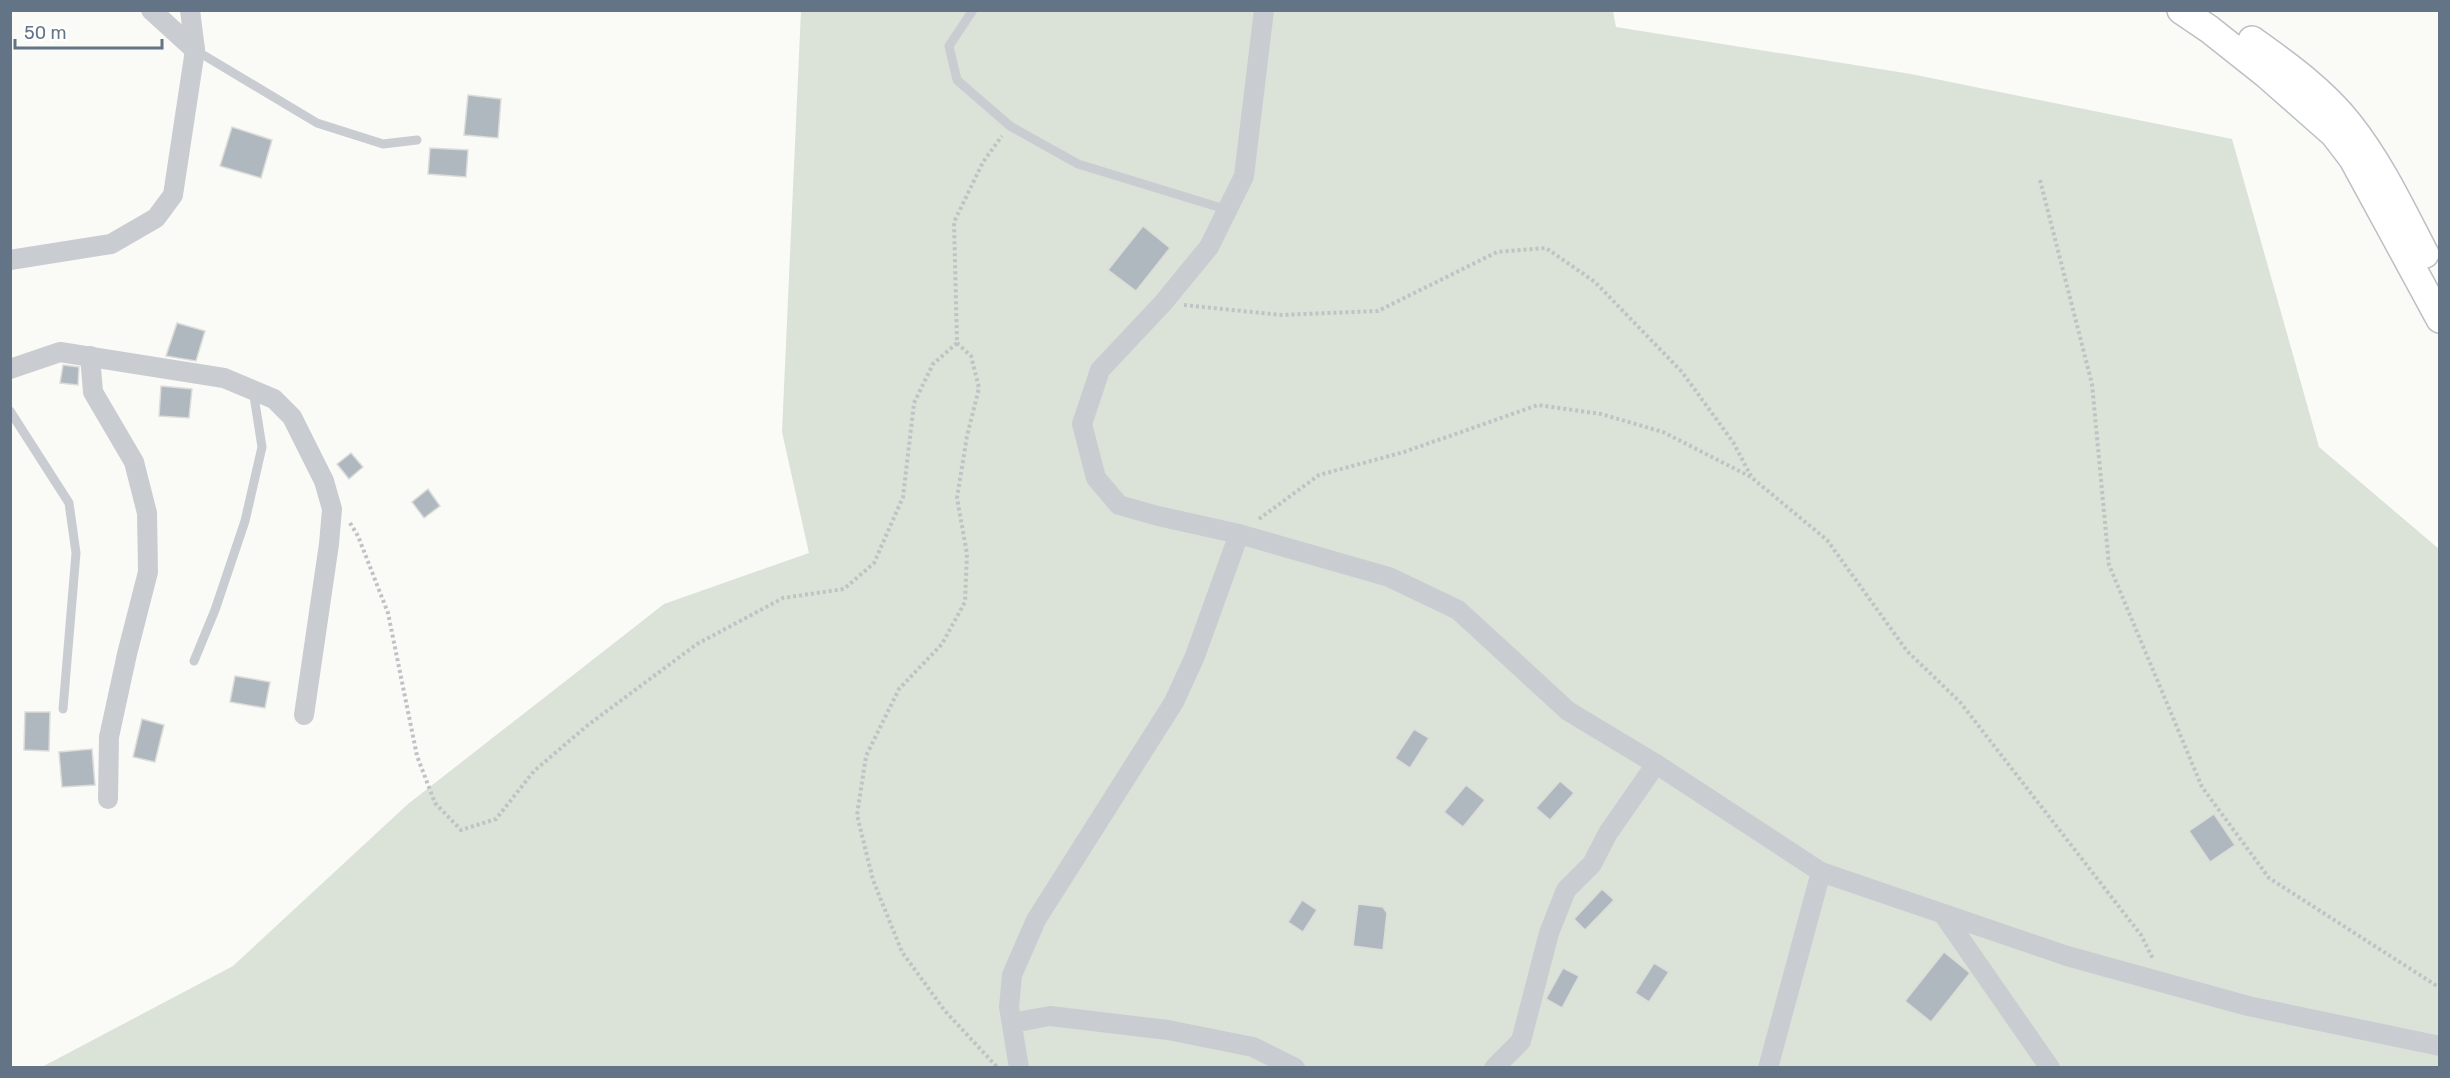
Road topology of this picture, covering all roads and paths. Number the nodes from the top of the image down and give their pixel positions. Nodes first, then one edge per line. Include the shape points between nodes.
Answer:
1 (151, 10) edge
2 (190, 10) edge
3 (973, 10) edge
4 (1264, 10) edge
5 (2181, 10) edge
6 (2210, 10) edge
7 (195, 50) junction
8 (1010, 126) junction
9 (417, 140) dead end
10 (2040, 180) dead end
11 (1228, 210) junction
12 (10, 260) edge
13 (2439, 282) edge
14 (1163, 303) junction
15 (2439, 319) edge
16 (957, 343) junction
17 (90, 356) junction
18 (10, 369) edge
19 (253, 390) junction
20 (10, 411) edge
21 (1751, 477) junction
22 (347, 518) dead end
23 (1239, 534) junction
24 (194, 661) dead end
25 (63, 709) dead end
26 (304, 715) dead end
27 (1656, 764) junction
28 (108, 799) dead end
29 (1821, 872) junction
30 (1943, 914) junction
31 (2165, 983) junction
32 (2439, 988) edge
33 (1012, 1023) junction
34 (2439, 1046) edge
35 (998, 1068) edge
36 (1019, 1068) edge
37 (1295, 1068) edge
38 (1494, 1068) edge
39 (1768, 1068) edge
40 (2050, 1068) edge

1 - 7 street
2 - 7 street
3 - 8 lane via 949,46 957,81
4 - 11 street via 1244,176
5 - 15 main road via 2267,75 2334,134 2353,159
6 - 13 main road via 2297,75 2349,124 2396,196
7 - 9 lane via 317,123 383,144
7 - 12 street via 173,195 156,219 111,244
8 - 11 lane via 1078,164
8 - 16 path via 983,162 954,222
10 - 32 path via 2092,384 2109,565 2202,787 2269,878
11 - 14 street via 1209,247
14 - 21 path via 1281,315 1378,311 1497,252 1546,248 1595,282 1682,372 1733,442
14 - 23 street via 1100,370 1082,424 1096,478 1119,505
16 - 22 path via 933,364 914,403 903,497 874,563 844,589 783,598 697,644 588,725 534,771 496,819 461,830 435,803 417,756 388,613
16 - 35 path via 971,356 980,388 957,498 967,554 965,602 942,644 899,689 866,756 856,815 873,880 902,952 945,1011
17 - 18 street via 60,352
17 - 19 street via 225,378
17 - 28 street via 93,393 134,462 147,513 148,572 109,738
19 - 24 lane via 262,447 245,521
19 - 26 street via 274,399 292,417 324,481 332,509
20 - 25 lane via 69,503 76,553
21 - 23 path via 1663,432 1601,414 1538,405 1404,452 1319,475
21 - 31 path via 1827,540 1907,651 1960,702 2141,935
23 - 27 street via 1389,577 1458,610 1568,711
23 - 33 street via 1174,702 1036,920 1012,975
27 - 29 street
27 - 38 street via 1608,833 1592,864 1566,890 1549,933 1521,1041
29 - 30 street
29 - 39 street
30 - 31 street via 2067,956
30 - 40 street
31 - 34 street via 2248,1006
33 - 36 street
33 - 37 street via 1050,1016 1168,1030 1253,1047

